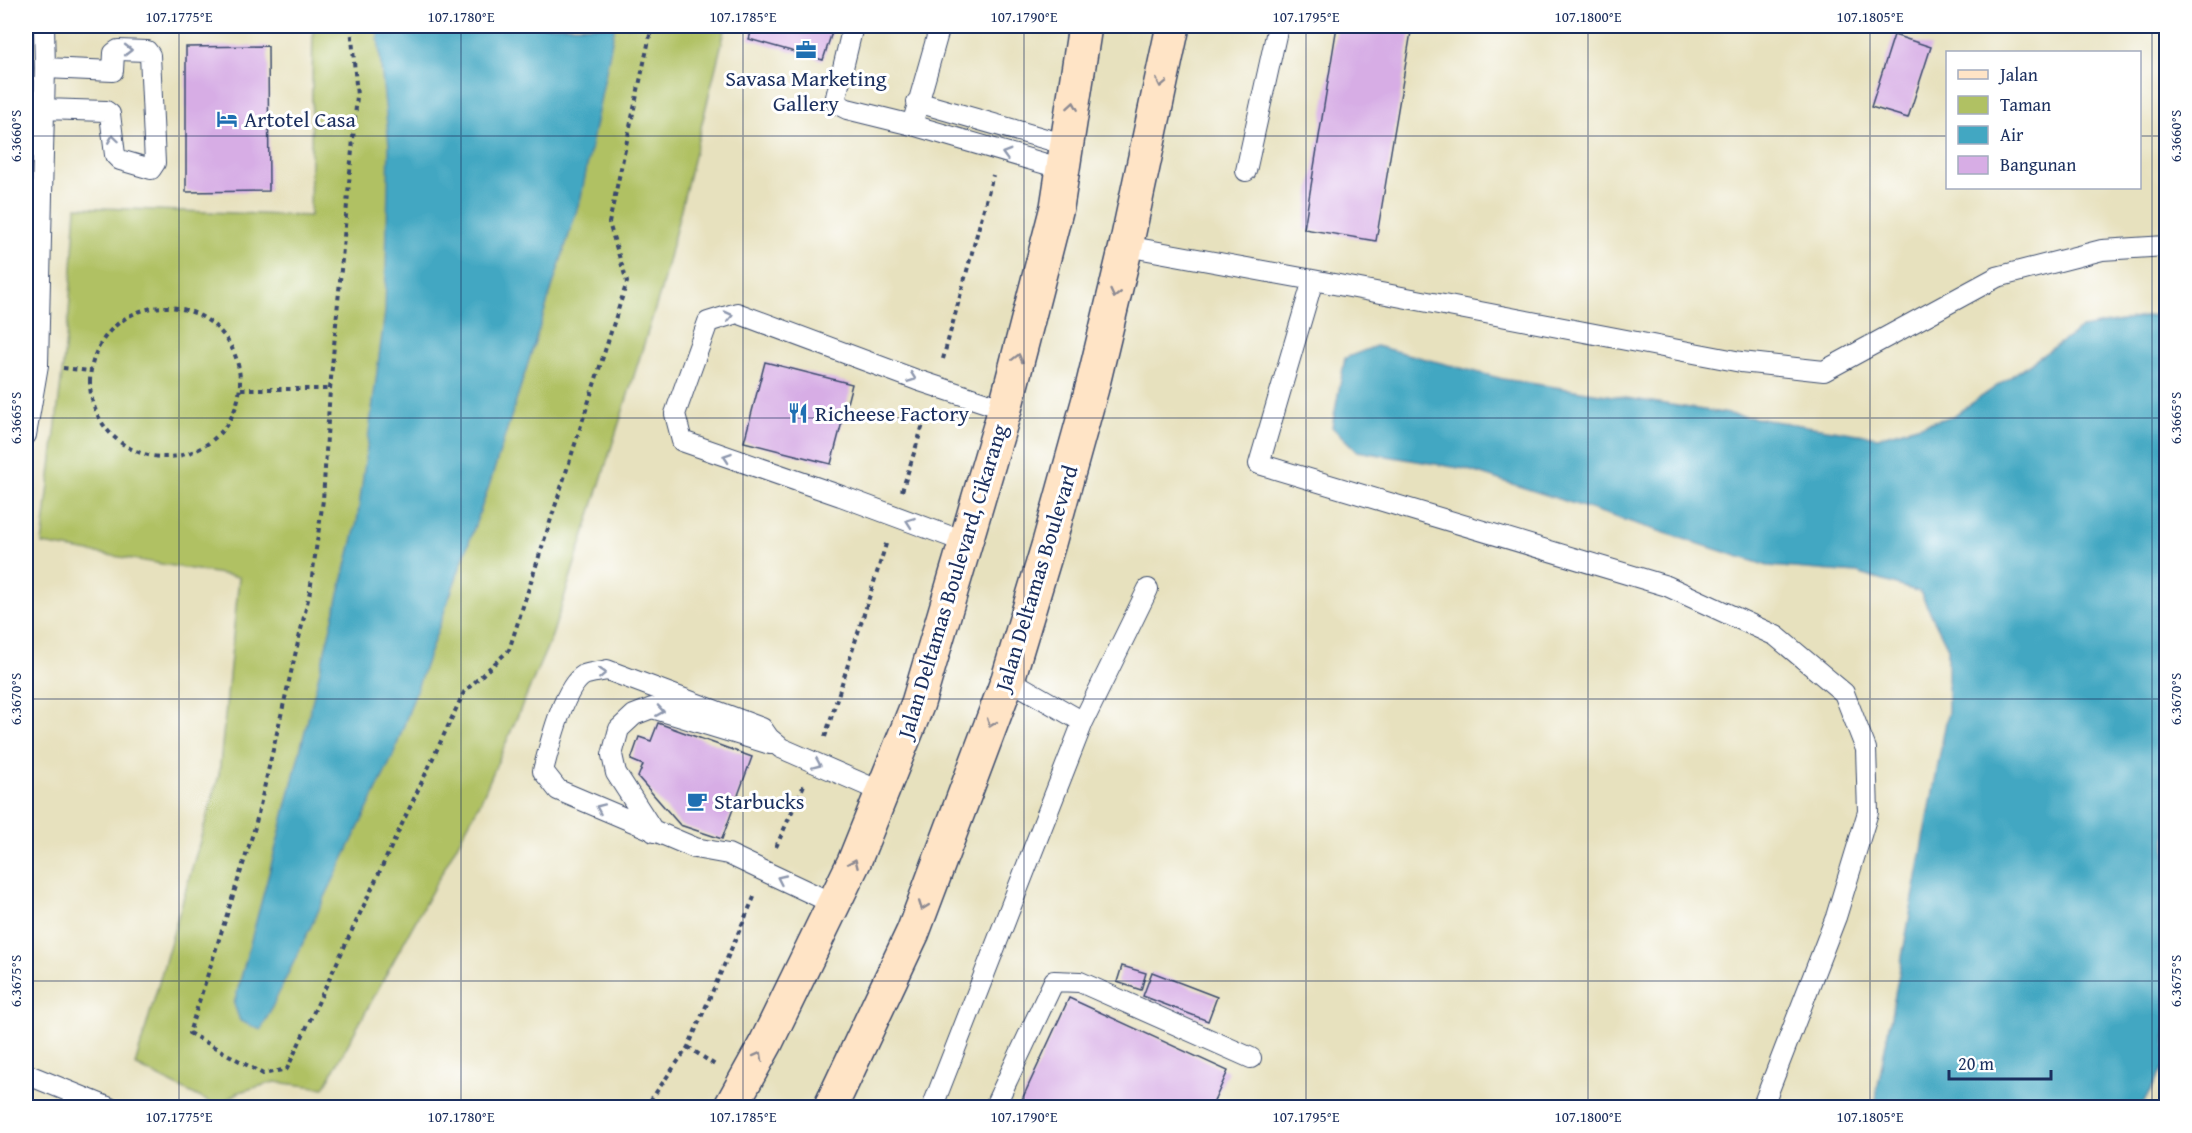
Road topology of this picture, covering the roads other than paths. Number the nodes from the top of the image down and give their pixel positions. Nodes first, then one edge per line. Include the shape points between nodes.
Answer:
1 (44, 26) edge
2 (853, 26) edge
3 (940, 26) edge
4 (1085, 26) edge
5 (1173, 26) edge
6 (1278, 26) edge
7 (45, 68) junction
8 (917, 102) junction
9 (44, 109) junction
10 (912, 125) junction
11 (1065, 157) junction
12 (1246, 171) dead end
13 (1126, 246) junction
14 (2166, 246) edge
15 (1313, 279) junction
16 (1005, 409) junction
17 (26, 435) edge
18 (965, 542) junction
19 (1148, 589) dead end
20 (1008, 679) junction
21 (1083, 722) junction
22 (781, 748) junction
23 (882, 792) junction
24 (654, 832) junction
25 (834, 904) junction
26 (1251, 1058) dead end
27 (26, 1074) edge
28 (110, 1107) edge
29 (730, 1107) edge
30 (830, 1107) edge
31 (932, 1107) edge
32 (994, 1107) edge
33 (1762, 1107) edge

1 - 7 lane
2 - 10 lane via 837,104
3 - 8 lane
11 -> 4 street, Jalan Deltamas Boulevard, Cikarang
5 -> 13 street, Jalan Deltamas Boulevard
6 - 12 lane
7 - 9 lane
7 -> 9 lane via 113,71 114,53 118,50 147,51 155,163 151,169 115,155 110,114 106,111
8 - 10 lane
8 - 11 lane
9 - 17 lane via 38,365
11 -> 10 lane via 999,152
16 -> 11 street, Jalan Deltamas Boulevard, Cikarang via 1057,207
13 - 15 lane
13 -> 20 street, Jalan Deltamas Boulevard via 1092,388
14 - 15 lane via 2102,250 1997,277 1824,371 1741,362
15 - 33 lane via 1258,464 1667,586 1776,636 1844,693 1866,748 1868,812 1836,917
16 - 18 street, Jalan Deltamas Boulevard, Cikarang
18 -> 16 lane via 682,441 675,414 708,322 737,313
18 - 23 street, Jalan Deltamas Boulevard, Cikarang via 918,703
19 - 21 lane
20 - 21 lane
20 -> 30 street, Jalan Deltamas Boulevard via 913,932
21 - 31 lane
22 -> 23 lane
24 -> 22 lane via 616,773 612,755 619,729 634,715 652,708
24 -> 22 lane via 558,790 543,771 572,685 585,675 607,670 618,674 762,728
25 -> 23 street, Jalan Deltamas Boulevard, Cikarang
25 -> 24 lane via 728,855 695,848
29 -> 25 street, Jalan Deltamas Boulevard, Cikarang
26 - 32 lane via 1080,982 1054,981
27 - 28 lane

